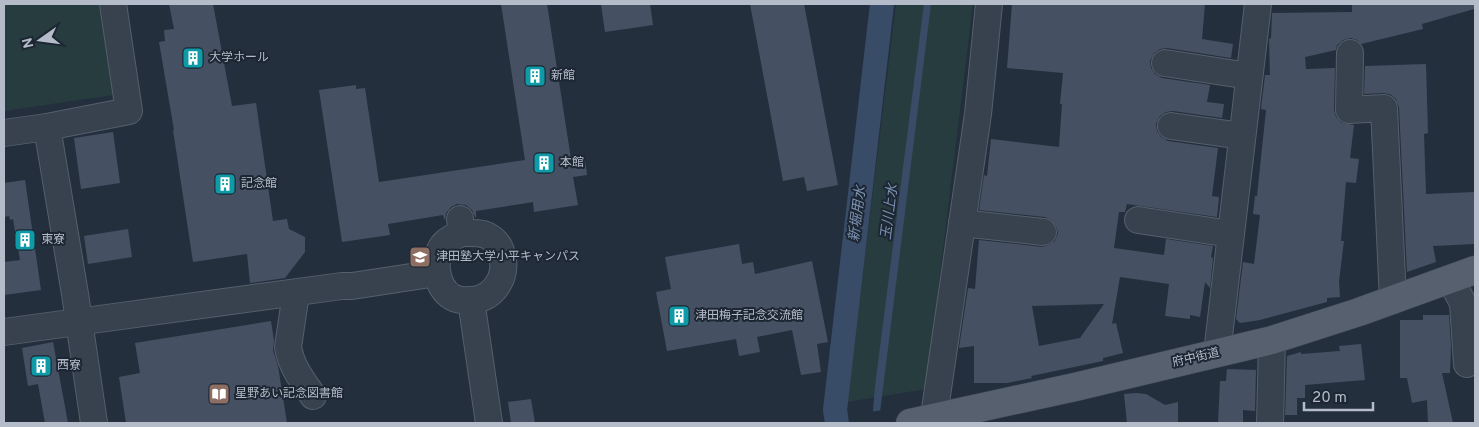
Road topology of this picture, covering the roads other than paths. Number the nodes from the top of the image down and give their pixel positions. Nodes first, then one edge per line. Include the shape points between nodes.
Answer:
1 (113, 4) edge
2 (989, 4) edge
3 (1258, 4) edge
4 (1350, 53) dead end
5 (1165, 62) dead end
6 (1249, 76) junction
7 (1171, 126) dead end
8 (47, 127) junction
9 (4, 132) edge
10 (1242, 136) junction
11 (1138, 220) dead end
12 (962, 223) junction
13 (1043, 232) dead end
14 (1231, 234) junction
15 (1475, 270) edge
16 (437, 273) junction
17 (1450, 279) junction
18 (296, 293) junction
19 (471, 300) junction
20 (1392, 300) junction
21 (79, 322) junction
22 (4, 332) edge
23 (1272, 340) junction
24 (1216, 353) junction
25 (1466, 364) dead end
26 (313, 396) dead end
27 (926, 422) edge
28 (94, 423) edge
29 (489, 423) edge
30 (1270, 423) edge

1 - 8 street via 129,111
2 - 12 street via 978,114
3 - 6 street
4 - 20 street via 1349,110 1384,108
5 - 6 street
6 - 10 street
7 - 10 street
8 - 9 street
8 - 21 street
10 - 14 street
11 - 14 street
12 - 13 street
12 - 27 street
14 - 24 street
15 - 17 main road, 府中街道
16 - 18 street
16 - 19 street via 443,288 453,298
16 - 19 street via 437,257 443,245 461,226 488,236 496,243 504,259 502,278 485,298
17 - 20 main road, 府中街道
17 - 25 street via 1463,303
18 - 21 street
18 - 26 street via 289,355
19 - 29 street
20 - 23 main road, 府中街道
21 - 22 street
21 - 28 street
23 - 24 main road, 府中街道
23 - 30 street
24 - 27 main road, 府中街道

